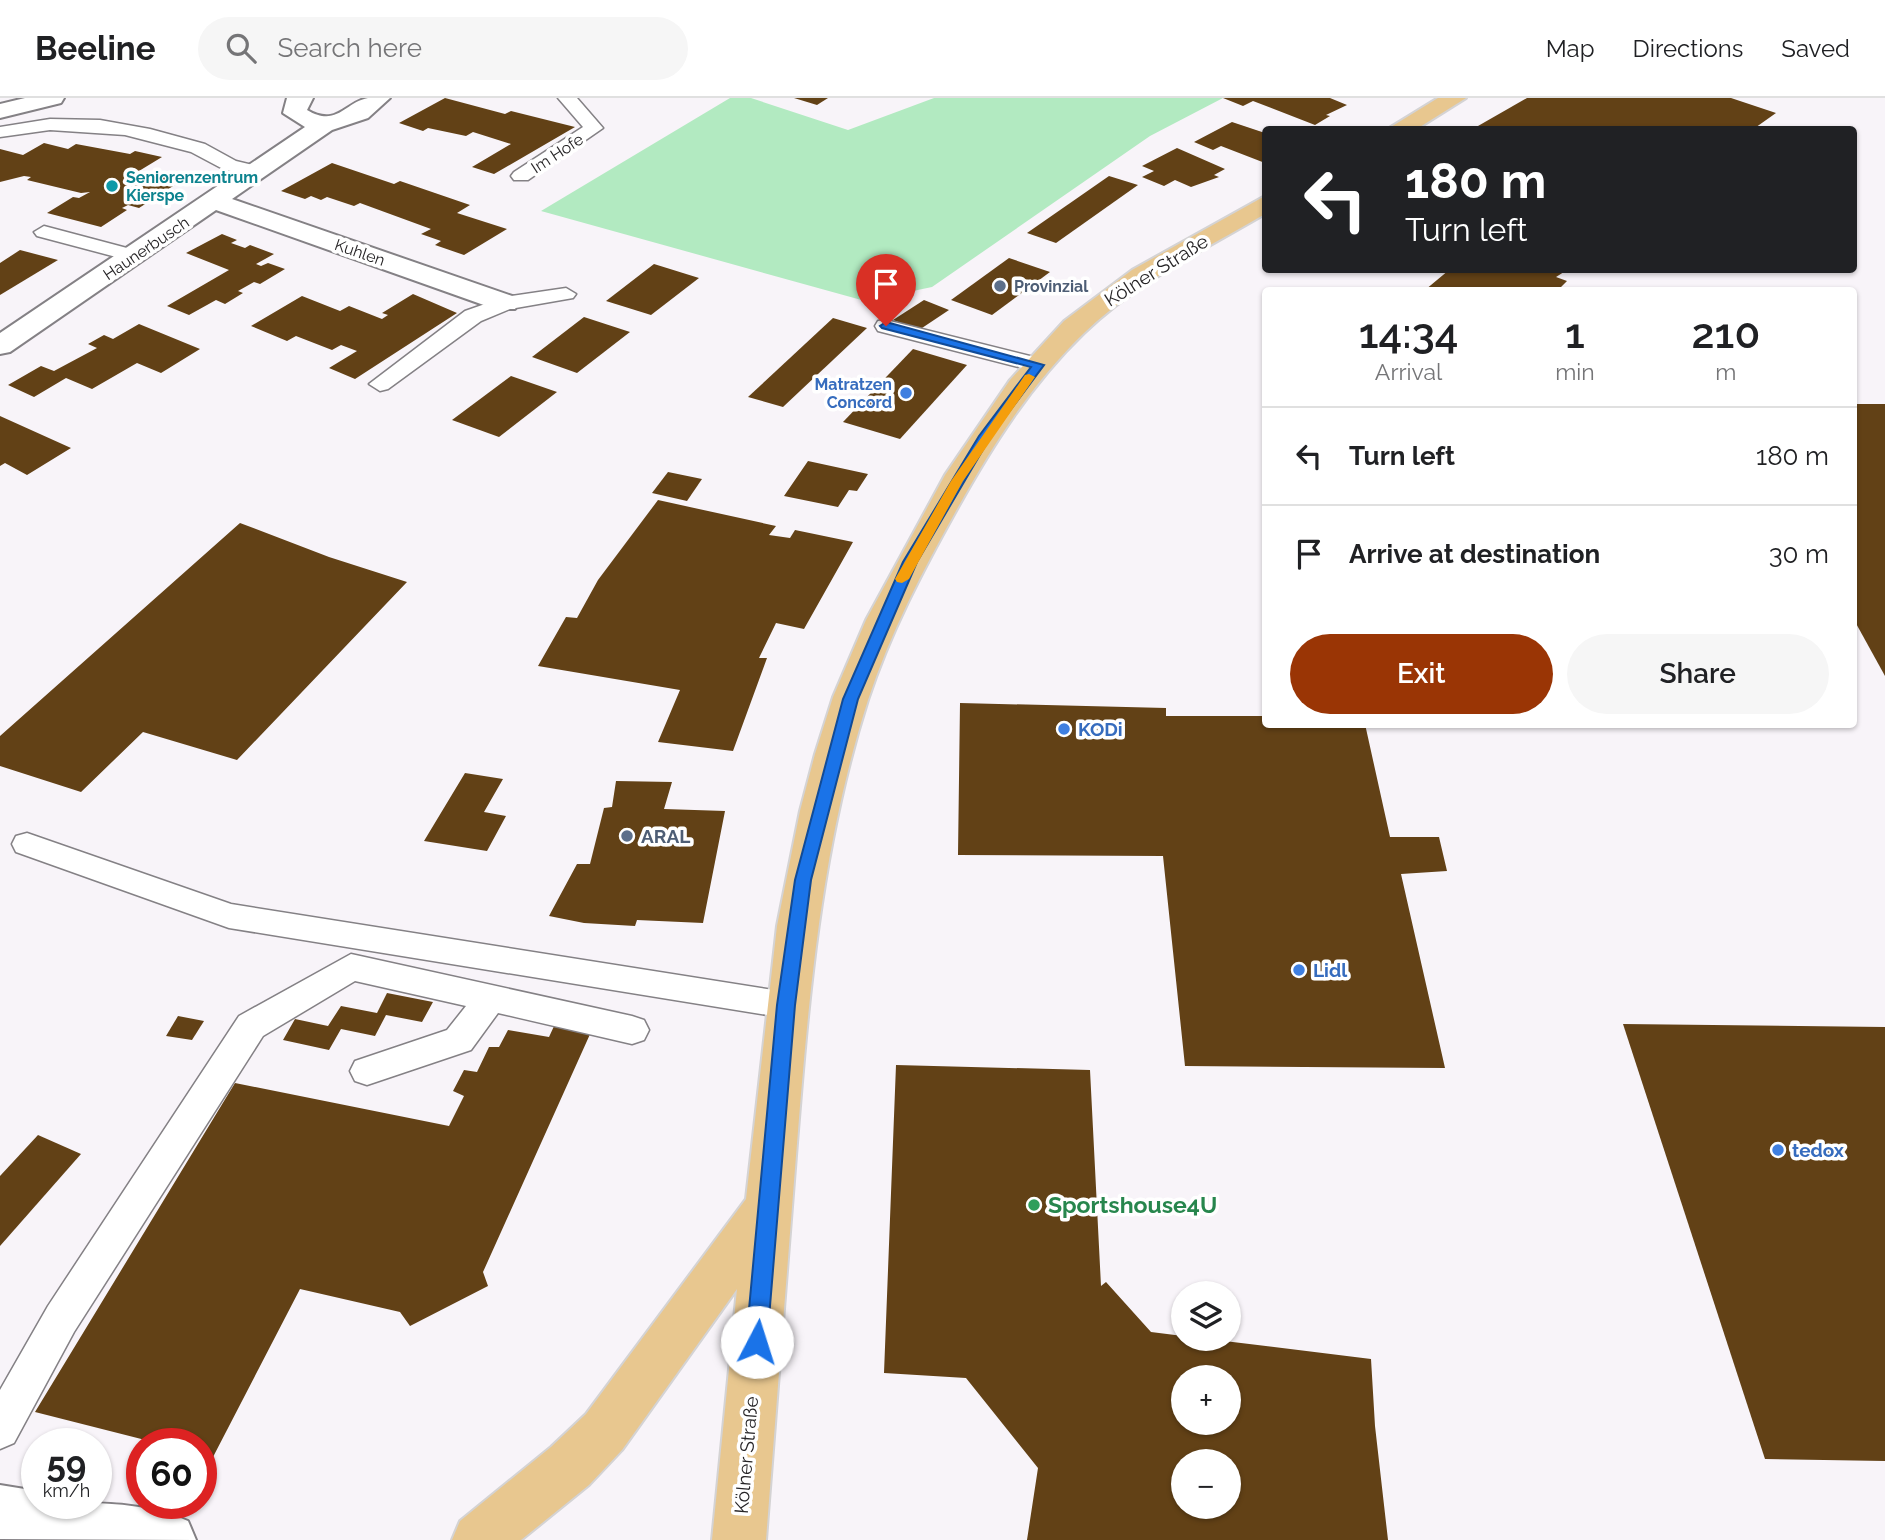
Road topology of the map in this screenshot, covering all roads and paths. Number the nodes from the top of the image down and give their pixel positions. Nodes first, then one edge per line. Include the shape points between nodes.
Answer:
1 (53, 98) edge
2 (302, 98) edge
3 (379, 98) edge
4 (566, 98) edge
5 (1454, 98) edge
6 (0, 111) edge
7 (325, 124) junction
8 (1404, 126) edge
9 (0, 132) edge
10 (258, 172) junction
11 (521, 176) dead end
12 (215, 201) junction
13 (1262, 206) edge
14 (44, 232) dead end
15 (135, 256) junction
16 (566, 295) dead end
17 (505, 303) junction
18 (886, 326) dead end
19 (0, 346) edge
20 (1038, 365) junction
21 (380, 384) dead end
22 (27, 844) dead end
23 (491, 998) junction
24 (786, 1005) junction
25 (632, 1030) dead end
26 (367, 1071) dead end
27 (769, 1206) junction
28 (0, 1429) edge
29 (0, 1512) edge
30 (169, 1540) edge
31 (480, 1540) edge
32 (739, 1540) edge

1 - 6 street
2 - 7 street via 296,102 295,113 306,121
3 - 7 street, Haunerbusch via 350,119
4 - 11 lane, Im Hofe via 594,128
5 - 8 main road
7 - 10 street, Haunerbusch
9 - 10 lane via 25,125 109,126 201,149 227,164
10 - 12 street, Haunerbusch
12 - 15 street, Haunerbusch
12 - 17 street, Kuhlen
13 - 20 main road, Kölner Straße via 1116,290
14 - 15 lane
15 - 19 street, Haunerbusch
16 - 17 lane
17 - 21 lane via 474,316
18 - 20 lane
20 - 24 main road, Kölner Straße via 957,481 910,562 868,652 850,699 803,880
22 - 24 lane via 229,916
23 - 25 lane
23 - 26 lane via 459,1040
23 - 28 lane via 351,967 251,1026 61,1319
24 - 27 main road, Kölner Straße
27 - 31 main road via 604,1432
27 - 32 main road, Kölner Straße
29 - 30 street

